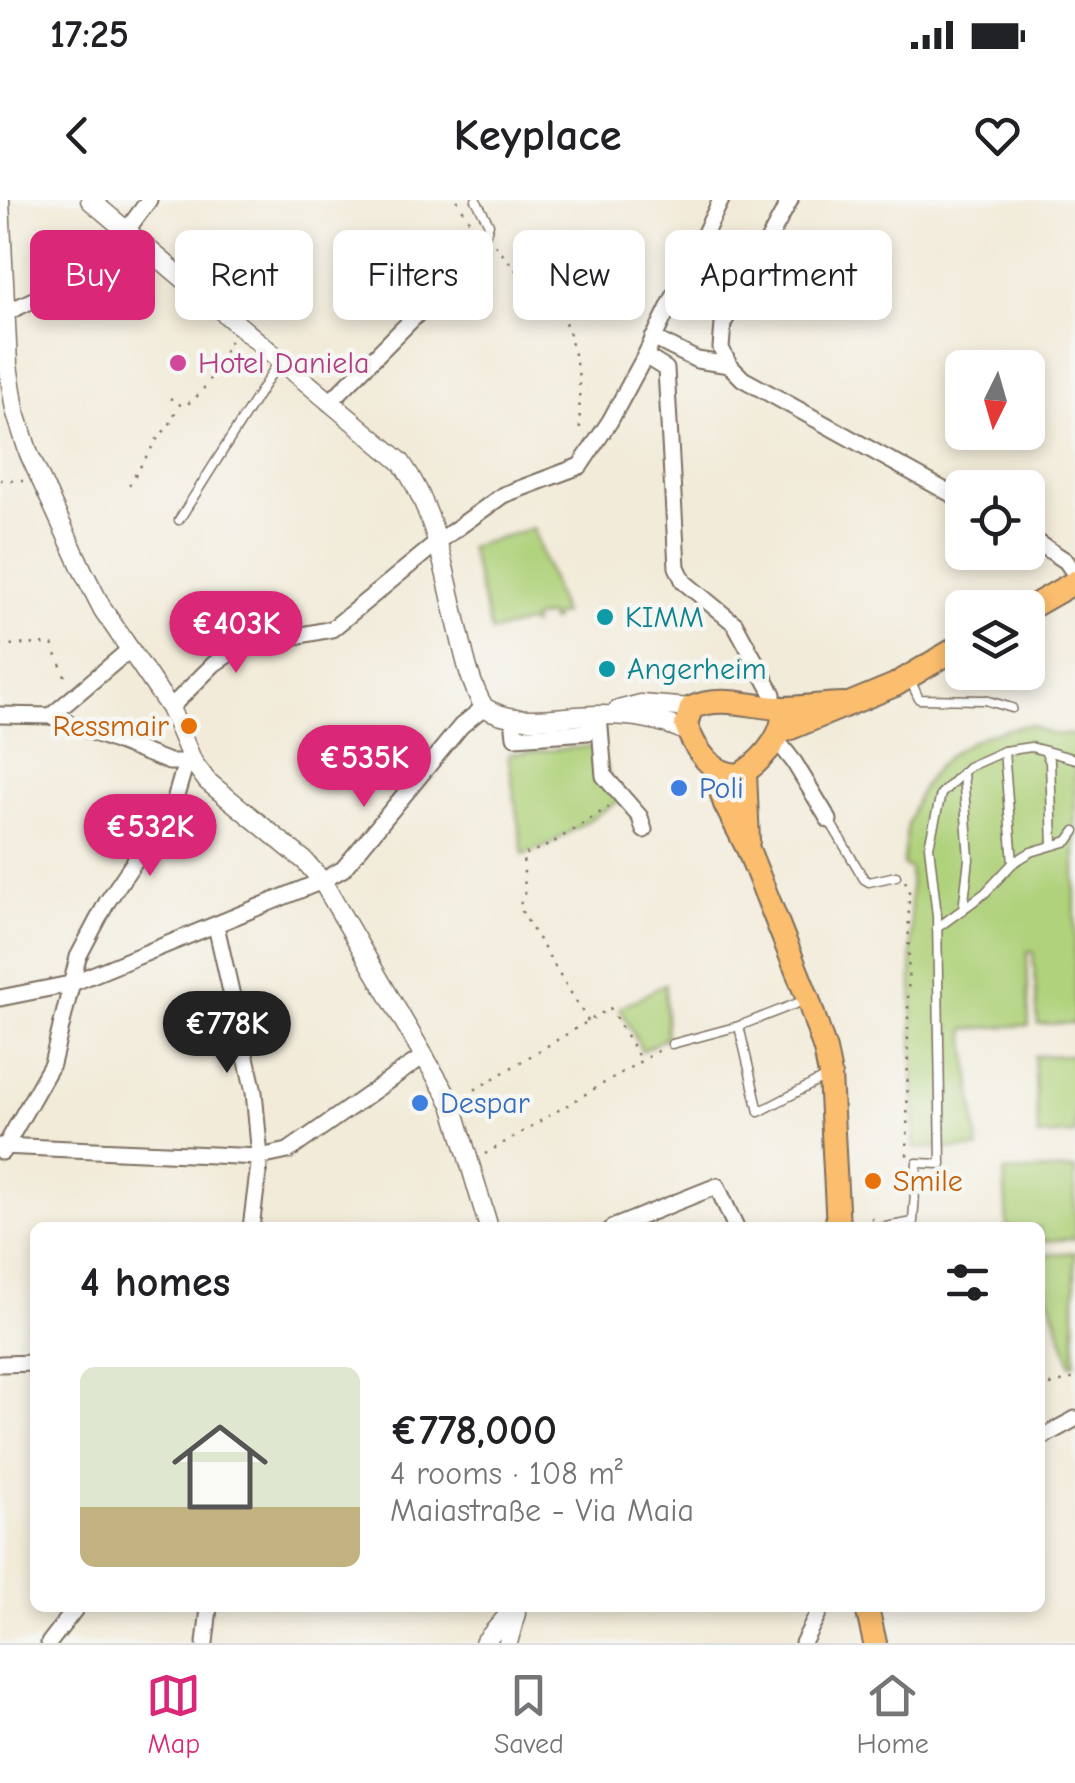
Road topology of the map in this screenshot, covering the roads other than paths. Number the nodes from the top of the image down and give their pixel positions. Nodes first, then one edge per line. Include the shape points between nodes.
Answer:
1 (0, 200) edge
2 (90, 200) edge
3 (149, 200) edge
4 (476, 200) edge
5 (721, 200) edge
6 (790, 200) edge
7 (127, 230) joint
8 (488, 230) edge
9 (155, 254) edge
10 (30, 301) edge
11 (2, 305) edge
12 (411, 320) edge
13 (654, 338) junction
14 (644, 356) junction
15 (280, 360) junction
16 (729, 365) junction
17 (330, 403) junction
18 (945, 490) edge
19 (179, 520) dead end
20 (438, 542) junction
21 (1045, 547) edge
22 (1075, 574) edge
23 (1075, 582) edge
24 (1045, 599) edge
25 (129, 650) junction
26 (945, 655) edge
27 (913, 686) dead end
28 (842, 704) junction
29 (484, 707) junction
30 (775, 707) junction
31 (170, 708) junction
32 (691, 708) junction
33 (1012, 708) dead end
34 (0, 715) edge
35 (594, 715) junction
36 (51, 716) junction
37 (689, 733) junction
38 (778, 735) junction
39 (1046, 750) junction
40 (1004, 751) junction
41 (1075, 759) edge
42 (190, 762) junction
43 (714, 768) junction
44 (745, 772) junction
45 (963, 772) junction
46 (829, 820) joint
47 (644, 830) dead end
48 (1075, 831) edge
49 (1053, 845) junction
50 (748, 849) junction
51 (1013, 863) junction
52 (896, 876) road end
53 (322, 882) junction
54 (963, 910) junction
55 (216, 926) junction
56 (937, 928) junction
57 (70, 984) junction
58 (0, 998) edge
59 (808, 999) junction
60 (739, 1026) junction
61 (672, 1044) road end
62 (426, 1054) junction
63 (830, 1076) junction
64 (1, 1149) edge
65 (260, 1157) junction
66 (253, 1222) edge
67 (487, 1222) edge
68 (627, 1222) edge
69 (733, 1222) edge
70 (838, 1222) edge
71 (913, 1222) edge
72 (30, 1363) edge
73 (0, 1364) edge
74 (1075, 1419) edge
75 (1045, 1435) edge
76 (73, 1612) edge
77 (209, 1612) edge
78 (512, 1612) edge
79 (515, 1612) edge
80 (819, 1612) edge
81 (868, 1612) edge
82 (49, 1643) edge
83 (205, 1643) edge
84 (484, 1643) edge
85 (508, 1643) edge
86 (803, 1643) edge
87 (875, 1643) edge

1 - 11 street
2 - 7 street
3 - 7 street
4 - 8 lane
5 - 13 street
6 - 16 street via 723,324 721,348
9 - 15 street
10 - 11 street via 14,309
11 - 25 street via 14,410 29,454
12 - 17 street
13 - 14 street
13 - 16 street via 696,360
14 - 20 street via 580,466 503,495
14 - 30 street via 666,369 677,567 684,582 736,624
15 - 17 street
15 - 19 lane
16 - 18 street
17 - 20 street via 401,462 419,487
20 - 29 street via 468,670
20 - 31 street via 332,629 251,639
21 - 22 street
23 - 24 main road
25 - 31 street
25 - 36 street
26 - 28 main road via 895,685
27 - 33 lane via 919,699 985,700
28 - 30 main road
28 - 38 main road
29 - 35 street via 512,718
29 - 53 street via 343,869
30 - 32 main road via 716,702
30 - 38 main road via 783,716
31 - 42 street
32 - 35 street via 641,704
32 - 37 main road
34 - 36 street
35 - 37 street via 656,719
35 - 47 street via 604,776
36 - 42 street via 169,762
37 - 43 main road
38 - 44 main road
38 - 46 street
39 - 40 lane
39 - 41 lane
39 - 49 lane
40 - 45 lane
40 - 51 lane
42 - 53 street
42 - 57 street via 174,803 107,902
43 - 44 main road
43 - 50 main road
44 - 50 main road
45 - 54 lane
45 - 56 lane via 941,794 931,832
46 - 52 lane via 864,879
48 - 49 lane
49 - 51 lane
50 - 59 main road
51 - 54 lane
53 - 55 street
53 - 62 street
54 - 56 lane
55 - 57 street
55 - 65 street via 254,1092
56 - 71 lane via 941,1164 918,1163
57 - 58 street
57 - 64 street via 52,1064
59 - 60 lane
59 - 63 main road
60 - 61 lane
60 - 63 lane via 759,1112
62 - 65 street via 288,1151
62 - 67 street via 452,1104
63 - 70 main road
64 - 65 street
65 - 66 street
68 - 69 street via 717,1186
72 - 73 street
74 - 75 street
76 - 82 street
77 - 83 street
78 - 84 street
79 - 85 street
80 - 86 street
81 - 87 main road

